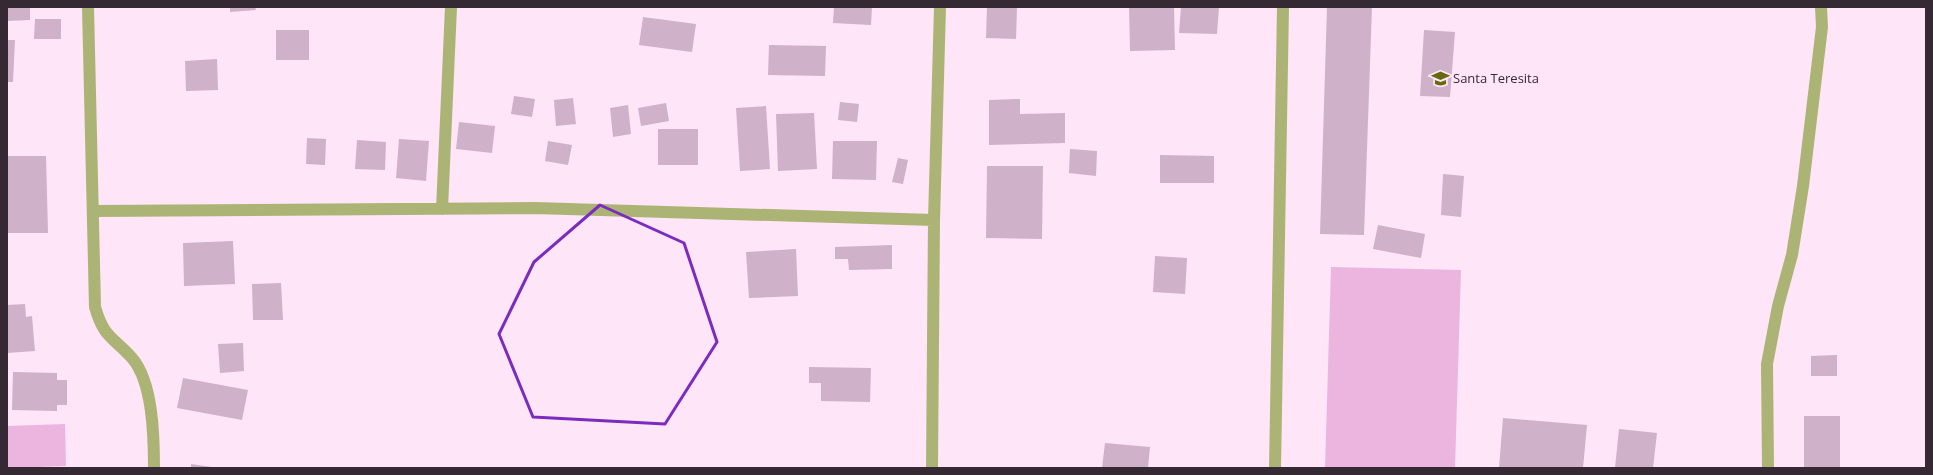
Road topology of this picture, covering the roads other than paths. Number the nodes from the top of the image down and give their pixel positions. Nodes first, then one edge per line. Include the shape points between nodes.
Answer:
1 (88, 7) edge
2 (451, 7) edge
3 (940, 7) edge
4 (1283, 7) edge
5 (1821, 7) edge
6 (442, 209) junction
7 (93, 211) junction
8 (934, 220) junction
9 (154, 468) edge
10 (932, 468) edge
11 (1275, 468) edge
12 (1768, 468) edge

1 - 7 street
2 - 6 street
3 - 8 street
4 - 11 street
5 - 12 street via 1822,27 1803,186 1792,255 1778,306 1767,364
6 - 7 street
6 - 8 street via 535,208
7 - 9 street via 95,307 101,326 112,341 132,359 143,376 154,440
8 - 10 street

